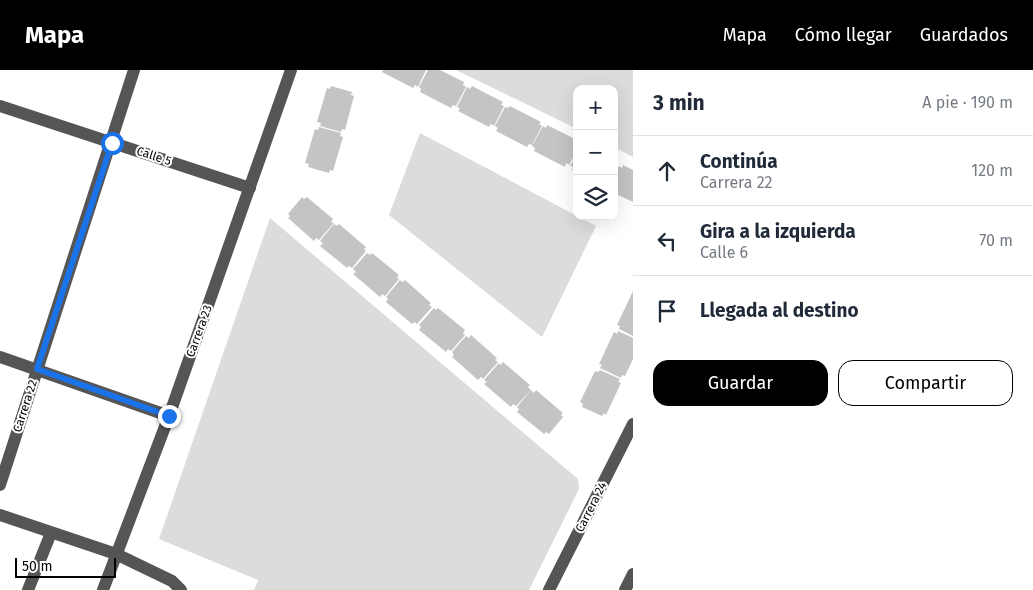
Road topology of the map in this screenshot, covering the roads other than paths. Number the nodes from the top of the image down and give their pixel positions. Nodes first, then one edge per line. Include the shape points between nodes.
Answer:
1 (134, 70) edge
2 (290, 70) edge
3 (0, 106) edge
4 (112, 143) junction
5 (250, 188) junction
6 (0, 357) edge
7 (37, 369) junction
8 (169, 416) junction
9 (633, 424) edge
10 (0, 485) edge
11 (0, 515) edge
12 (51, 533) junction
13 (116, 554) junction
14 (633, 574) edge
15 (28, 590) edge
16 (103, 590) edge
17 (182, 590) edge
18 (549, 590) edge
19 (625, 590) edge

1 - 4 street, Carrera 22
2 - 5 street, Carrera 23
3 - 4 street, Calle 5
4 - 5 street, Calle 5
4 - 7 street, Carrera 22
5 - 8 street, Carrera 23
6 - 7 street
7 - 8 street
7 - 10 street, Carrera 22
8 - 13 street, Carrera 23
9 - 18 street, Carrera 24
11 - 12 street
12 - 13 street
12 - 15 street
13 - 16 street, Carrera 23
13 - 17 street via 172,581
14 - 19 street

